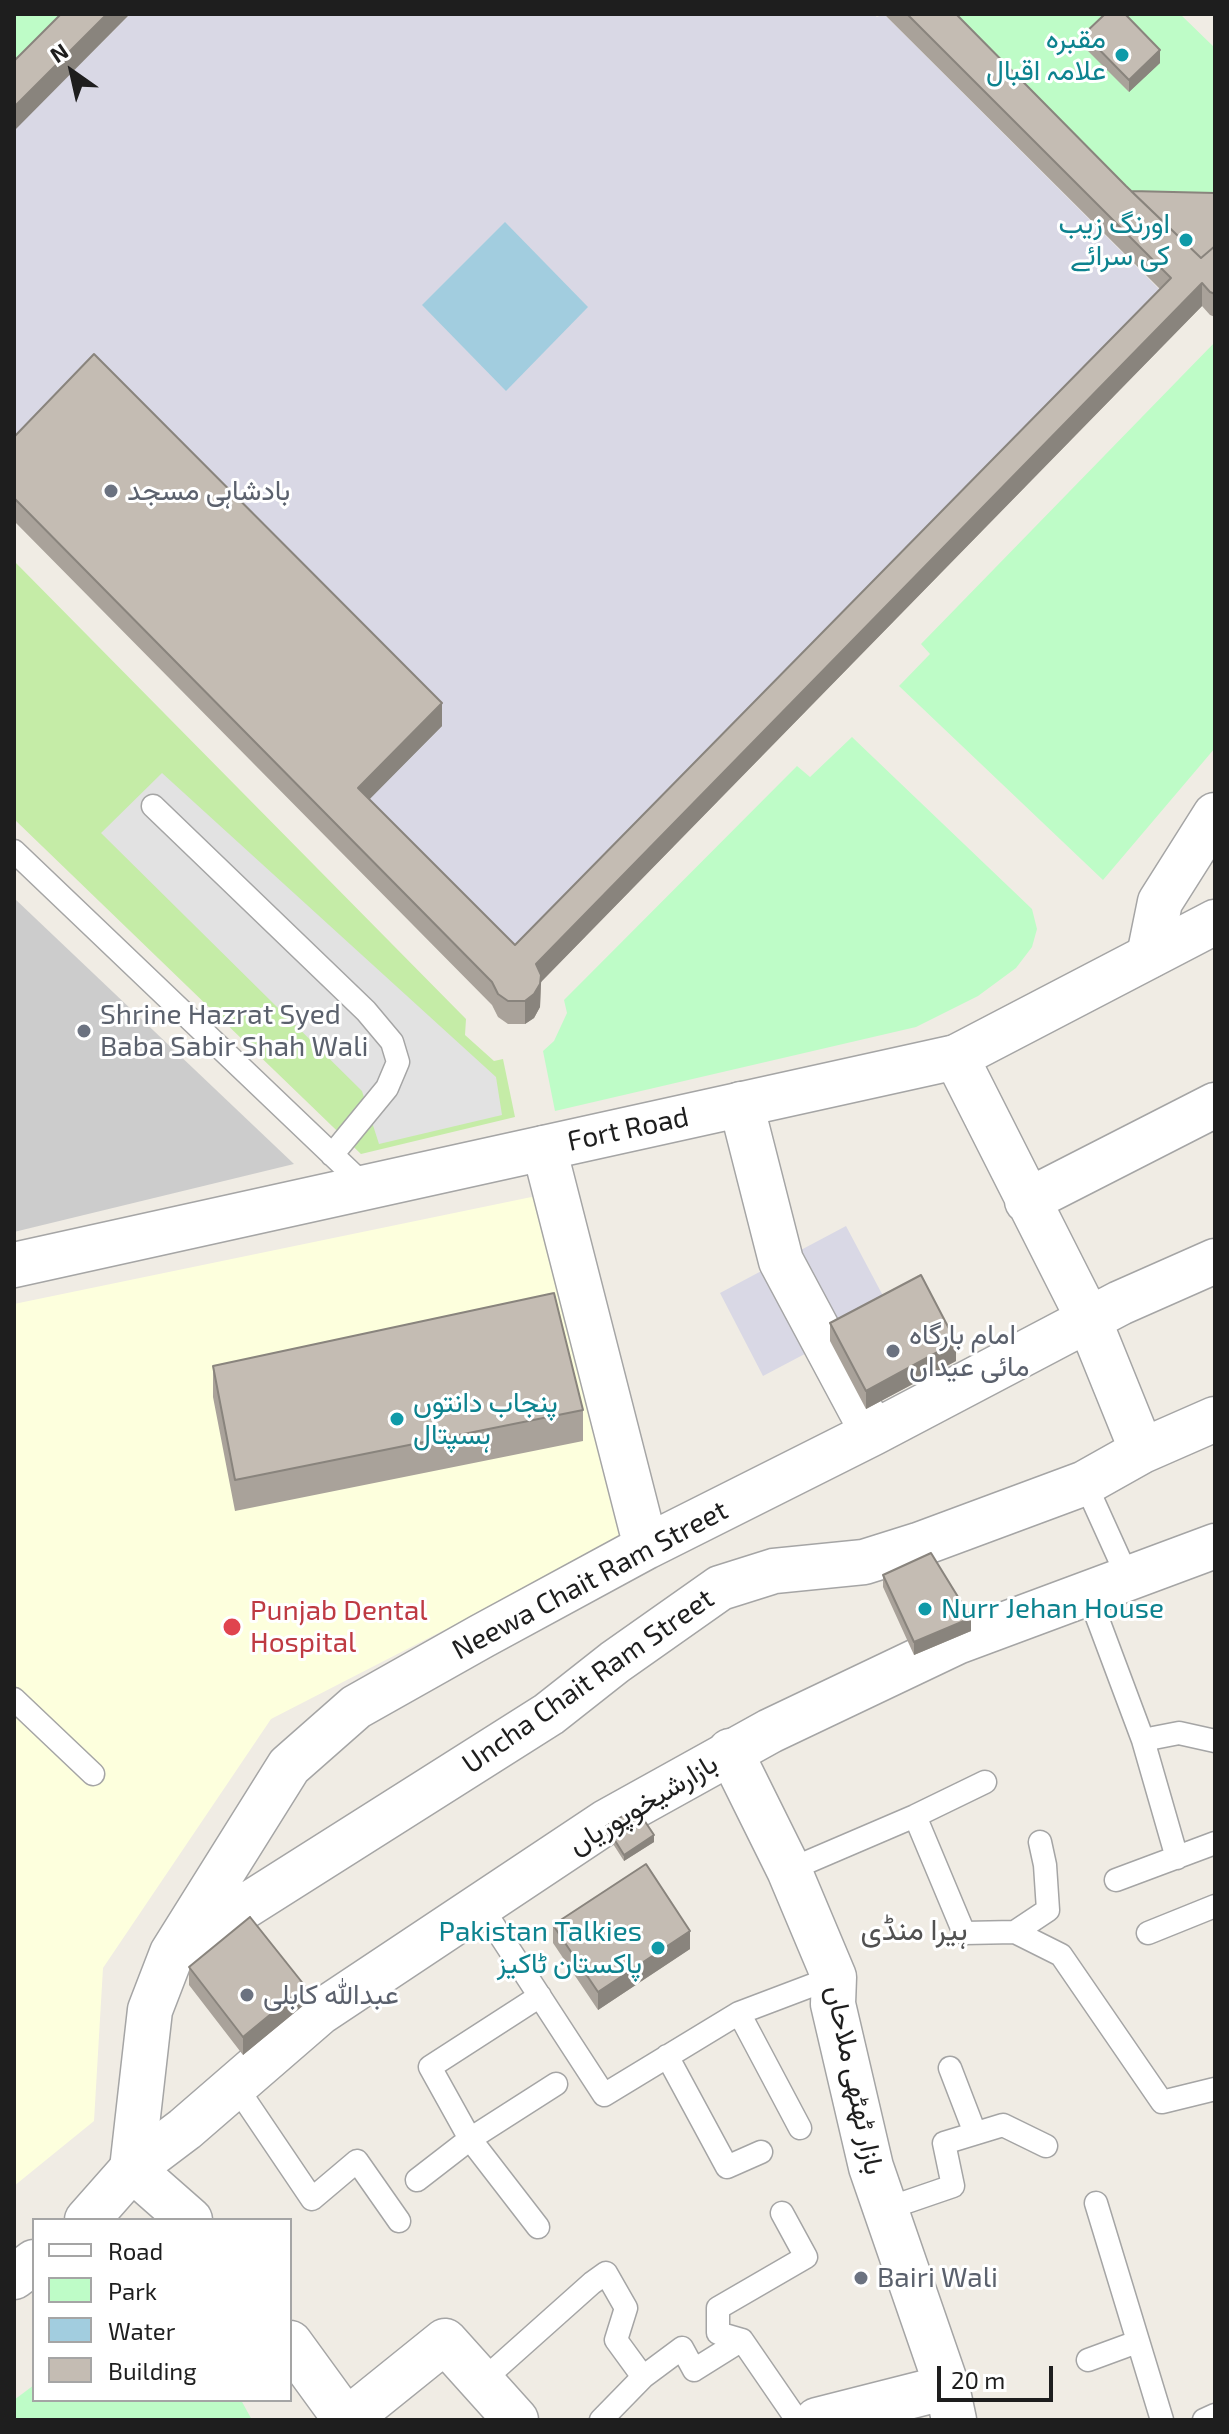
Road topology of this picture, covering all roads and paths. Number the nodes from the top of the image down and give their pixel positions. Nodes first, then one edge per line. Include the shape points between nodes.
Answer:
1 (153, 806) dead end
2 (1215, 815) edge
3 (14, 851) edge
4 (1215, 922) edge
5 (1149, 956) junction
6 (956, 1057) junction
7 (741, 1104) junction
8 (1215, 1105) edge
9 (544, 1148) junction
10 (332, 1155) junction
11 (365, 1186) junction
12 (1027, 1201) junction
13 (1215, 1261) edge
14 (14, 1265) edge
15 (1089, 1320) junction
16 (1215, 1419) edge
17 (873, 1433) junction
18 (1142, 1451) junction
19 (1085, 1483) junction
20 (1215, 1546) edge
21 (646, 1547) junction
22 (1128, 1578) junction
23 (1088, 1593) junction
24 (14, 1699) edge
25 (1143, 1740) junction
26 (1215, 1741) edge
27 (730, 1751) junction
28 (93, 1774) dead end
29 (985, 1782) dead end
30 (915, 1816) junction
31 (1040, 1842) dead end
32 (1215, 1843) edge
33 (1177, 1858) junction
34 (789, 1870) junction
35 (1116, 1880) dead end
36 (481, 1906) junction
37 (1215, 1906) edge
38 (1015, 1932) junction
39 (1148, 1933) dead end
40 (172, 1953) junction
41 (834, 1977) junction
42 (540, 1996) junction
43 (739, 2013) junction
44 (667, 2056) junction
45 (950, 2068) dead end
46 (556, 2084) dead end
47 (235, 2085) junction
48 (1215, 2089) edge
49 (800, 2128) dead end
50 (975, 2133) junction
51 (470, 2139) junction
52 (1046, 2146) dead end
53 (761, 2152) dead end
54 (132, 2169) junction
55 (417, 2180) dead end
56 (1096, 2203) dead end
57 (886, 2209) junction
58 (782, 2213) dead end
59 (89, 2218) edge
60 (188, 2218) edge
61 (399, 2221) dead end
62 (538, 2227) dead end
63 (32, 2264) edge
64 (14, 2277) edge
65 (742, 2340) junction
66 (1137, 2342) junction
67 (292, 2346) edge
68 (1088, 2360) dead end
69 (643, 2377) junction
70 (481, 2382) junction
71 (950, 2403) edge
72 (1215, 2415) edge
73 (347, 2420) edge
74 (516, 2420) edge
75 (601, 2420) edge
76 (797, 2420) edge
77 (817, 2420) edge
78 (1162, 2420) edge
79 (1204, 2420) edge

1 - 10 lane via 392,1042 398,1062 387,1088
2 - 5 street via 1160,902
3 - 10 lane
4 - 5 street, Fort Road
5 - 6 street, Fort Road
6 - 7 street, Fort Road
6 - 12 street
7 - 9 street, Fort Road
7 - 17 street via 781,1261
8 - 12 street
9 - 11 street, Fort Road
9 - 21 street
10 - 11 lane
11 - 14 street, Fort Road
12 - 15 street
13 - 15 street, Neewa Chait Ram Street
15 - 17 street, Neewa Chait Ram Street
15 - 18 street
16 - 18 street, Uncha Chait Ram Street
17 - 21 street, Neewa Chait Ram Street
18 - 19 street, Uncha Chait Ram Street
19 - 22 lane
19 - 40 street, Uncha Chait Ram Street via 864,1562 774,1571 720,1588 549,1714
20 - 22 street, بازارشیخوپوریاں
21 - 40 street, Neewa Chait Ram Street via 356,1707 289,1766
22 - 23 street, بازارشیخوپوریاں
23 - 25 lane
23 - 27 street, بازارشیخوپوریاں via 957,1642
24 - 28 lane
25 - 26 lane via 1179,1733
25 - 33 lane
27 - 34 street, بازار ٹھٹھی ملاحاں
27 - 36 street, بازارشیخوپوریاں via 606,1822
29 - 30 lane
30 - 34 lane
30 - 38 lane via 964,1933
31 - 38 lane via 1048,1910
32 - 33 lane
33 - 35 lane
34 - 41 street, بازار ٹھٹھی ملاحاں
36 - 42 lane
36 - 47 street, بازارشیخوپوریاں via 319,2013
37 - 39 lane
38 - 48 lane via 1061,1955 1162,2102
40 - 54 street, Neewa Chait Ram Street via 150,2010
41 - 43 lane
41 - 57 street, بازار ٹھٹھی ملاحاں via 833,2004 871,2167
42 - 44 lane via 604,2095
42 - 51 lane via 430,2067
43 - 44 lane
43 - 49 lane
44 - 53 lane via 727,2167
45 - 50 lane
46 - 51 lane
47 - 54 street, بازارشیخوپوریاں
47 - 61 lane via 312,2199 357,2161
50 - 52 lane via 1003,2125
50 - 57 lane via 944,2143 953,2186
51 - 55 lane
51 - 62 lane
54 - 59 street, بازارشیخوپوریاں
54 - 60 street
56 - 66 lane
57 - 71 street, بازار ٹھٹھی ملاحاں
58 - 65 lane via 806,2257 718,2308 718,2333
63 - 64 street
65 - 69 lane via 694,2370 682,2348
65 - 76 lane
66 - 68 lane
66 - 78 lane
67 - 73 street
69 - 70 lane via 616,2340 626,2308 606,2273
69 - 75 lane
70 - 73 street via 445,2341
70 - 74 street
71 - 77 street
72 - 79 lane

